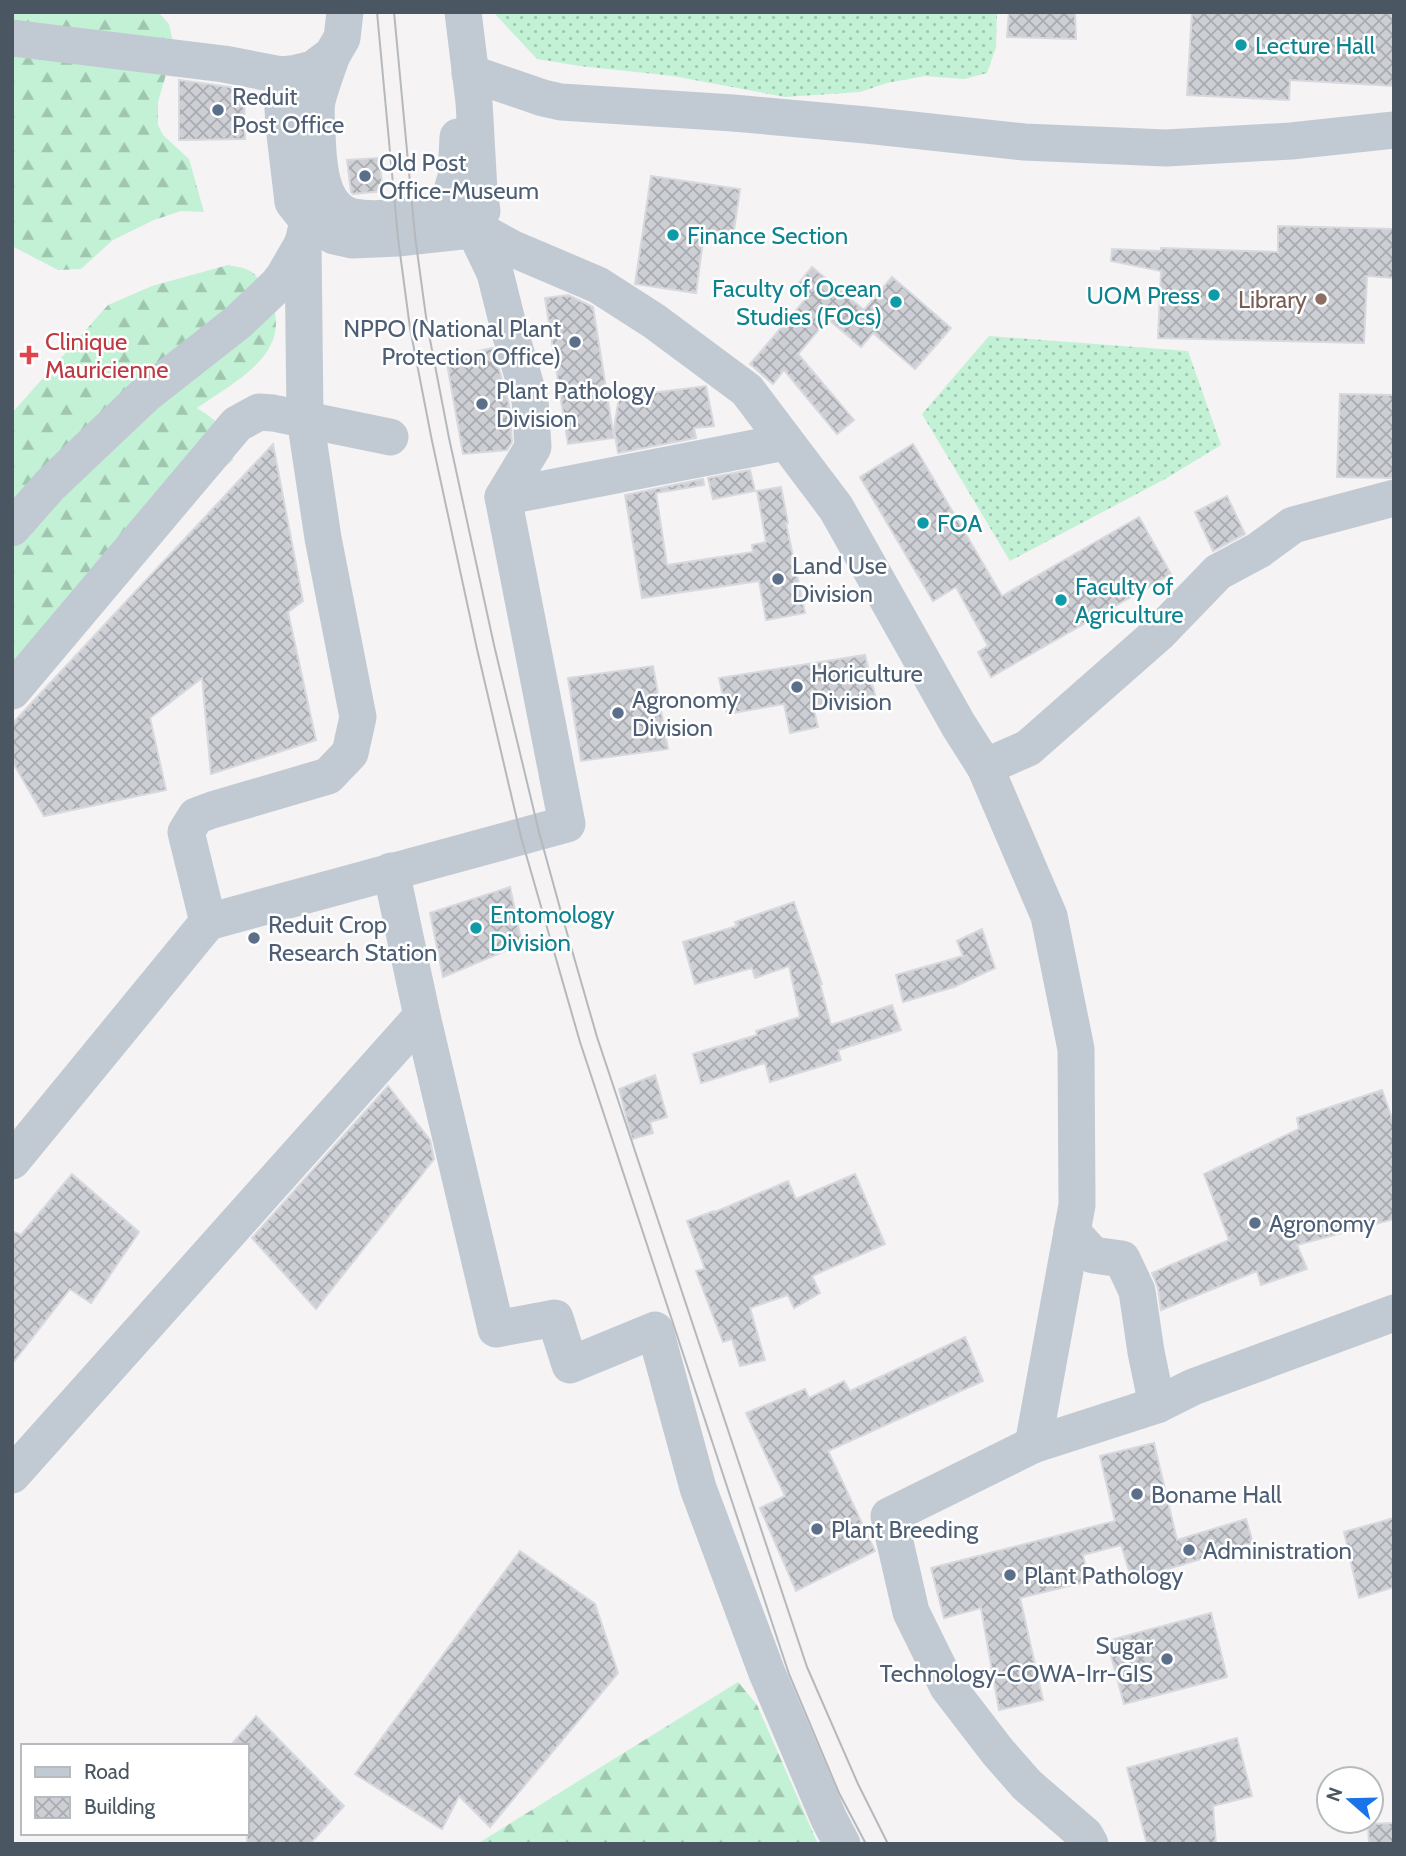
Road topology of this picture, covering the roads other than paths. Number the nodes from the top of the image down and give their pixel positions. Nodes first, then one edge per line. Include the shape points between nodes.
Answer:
1 (345, 12) edge
2 (446, 12) edge
3 (463, 12) edge
4 (12, 38) edge
5 (332, 55) junction
6 (470, 74) junction
7 (281, 75) junction
8 (527, 93) junction
9 (1394, 130) edge
10 (473, 227) junction
11 (305, 232) junction
12 (305, 418) junction
13 (390, 437) dead end
14 (785, 442) junction
15 (503, 497) junction
16 (1394, 498) edge
17 (12, 528) edge
18 (12, 691) edge
19 (985, 767) junction
20 (391, 871) junction
21 (208, 922) junction
22 (422, 1016) junction
23 (12, 1161) edge
24 (1072, 1232) junction
25 (1394, 1313) edge
26 (1157, 1405) junction
27 (1033, 1445) junction
28 (12, 1475) edge
29 (842, 1844) edge
30 (1090, 1844) edge

1 - 5 street via 342,38
2 - 5 street via 458,132 456,177 440,212 352,217 331,201 318,156 317,103
3 - 6 street
3 - 8 street via 484,53
4 - 7 street
5 - 7 street via 313,69
6 - 8 street
6 - 10 street via 482,211
7 - 11 street via 293,202
8 - 9 street via 561,102 733,113 1024,142 1166,148
10 - 11 street via 352,240
10 - 14 street via 598,285 654,321 747,390
10 - 15 street via 495,273 530,400 533,446
11 - 12 street
11 - 17 street via 277,285 145,395 50,485
12 - 13 street
12 - 18 street via 258,412 237,424
12 - 21 street via 358,717 350,753 328,776 196,816 186,832
14 - 15 street
14 - 19 street via 836,508
15 - 20 street via 567,824
16 - 19 street via 1293,525 1218,572 1160,632 1028,748
19 - 24 street via 1049,916 1076,1049 1077,1205
20 - 21 street
20 - 22 street
21 - 23 street
22 - 28 street
22 - 29 street via 496,1329 555,1318 570,1365 654,1330 698,1488 766,1674
24 - 26 street via 1093,1255 1122,1259 1137,1291
24 - 27 street
25 - 26 street via 1193,1387
26 - 27 street
27 - 30 street via 889,1516 911,1612 948,1687 1027,1785

